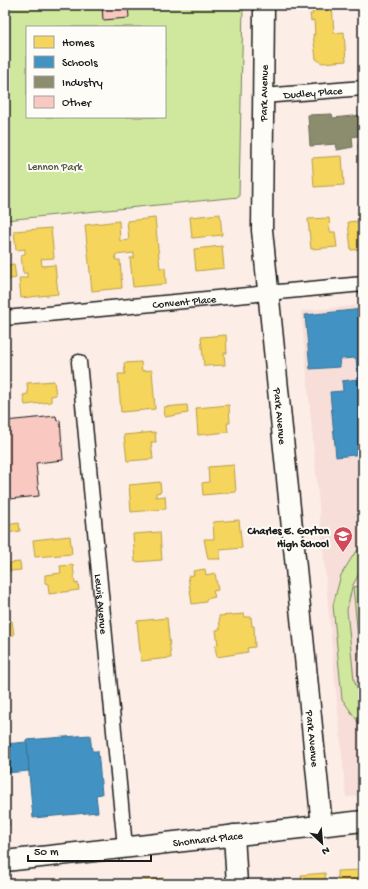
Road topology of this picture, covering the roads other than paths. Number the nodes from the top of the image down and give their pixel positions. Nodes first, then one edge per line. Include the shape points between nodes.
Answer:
1 (264, 5) edge
2 (363, 88) edge
3 (263, 96) junction
4 (363, 284) edge
5 (268, 293) junction
6 (5, 318) edge
7 (79, 362) dead end
8 (363, 821) edge
9 (322, 826) junction
10 (234, 835) junction
11 (125, 847) junction
12 (5, 861) edge
13 (237, 884) edge

1 - 3 street, Park Avenue
2 - 3 street, Dudley Place
3 - 5 street, Park Avenue via 262,230
4 - 5 street, Convent Place
5 - 6 street, Convent Place
5 - 9 street, Park Avenue
7 - 11 street, Lewis Avenue
8 - 9 street, Shonnard Place
9 - 10 street, Shonnard Place
10 - 11 street, Shonnard Place
10 - 13 street
11 - 12 street, Shonnard Place

